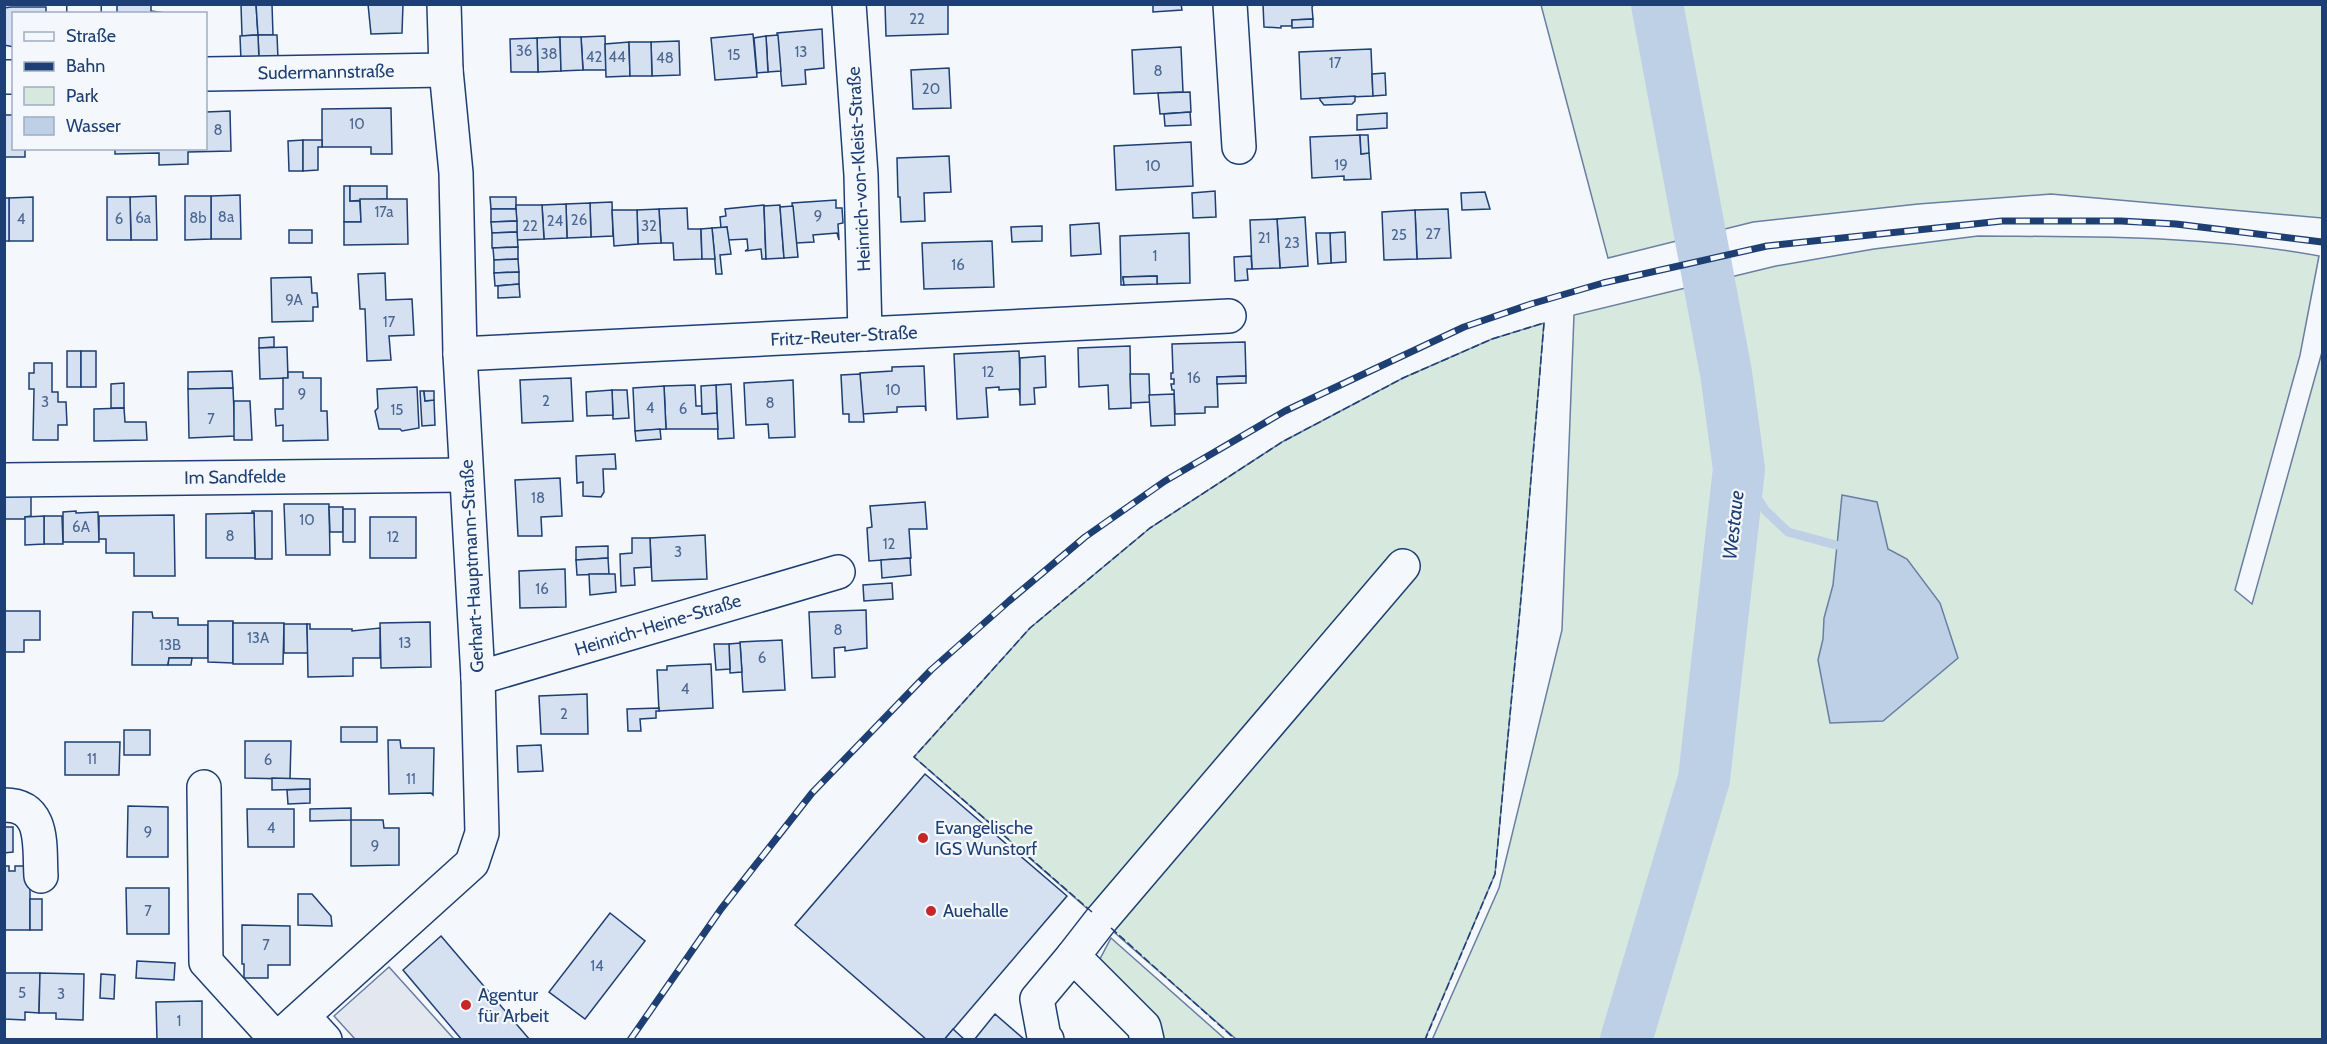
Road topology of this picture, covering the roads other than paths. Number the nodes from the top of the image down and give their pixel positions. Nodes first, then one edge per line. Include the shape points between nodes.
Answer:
1 (444, 4) edge
2 (849, 4) edge
3 (1230, 4) edge
4 (446, 70) junction
5 (207, 74) edge
6 (1239, 147) dead end
7 (1229, 316) dead end
8 (866, 334) junction
9 (460, 354) junction
10 (466, 475) junction
11 (4, 480) edge
12 (1404, 566) dead end
13 (838, 572) dead end
14 (478, 678) junction
15 (204, 787) dead end
16 (4, 805) edge
17 (41, 876) dead end
18 (1073, 956) junction
19 (303, 1016) junction
20 (276, 1039) edge
21 (325, 1040) edge
22 (1047, 1040) edge
23 (1147, 1040) edge

1 - 4 street, Gerhart-Hauptmann-Straße
2 - 8 street, Heinrich-von-Kleist-Straße via 861,175
3 - 6 street
4 - 5 street, Sudermannstraße
4 - 9 street, Gerhart-Hauptmann-Straße via 456,173
7 - 8 street, Fritz-Reuter-Straße
8 - 9 street, Fritz-Reuter-Straße
9 - 10 street, Gerhart-Hauptmann-Straße
10 - 11 street, Im Sandfelde
10 - 14 street, Gerhart-Hauptmann-Straße
12 - 18 street
13 - 14 street, Heinrich-Heine-Straße
14 - 19 street, Gerhart-Hauptmann-Straße via 483,833 472,863
15 - 20 street via 206,962
16 - 17 street via 24,809 33,817 38,829
18 - 22 street via 1037,999
18 - 23 street via 1144,1027
19 - 20 street, Gerhart-Hauptmann-Straße
19 - 21 street

